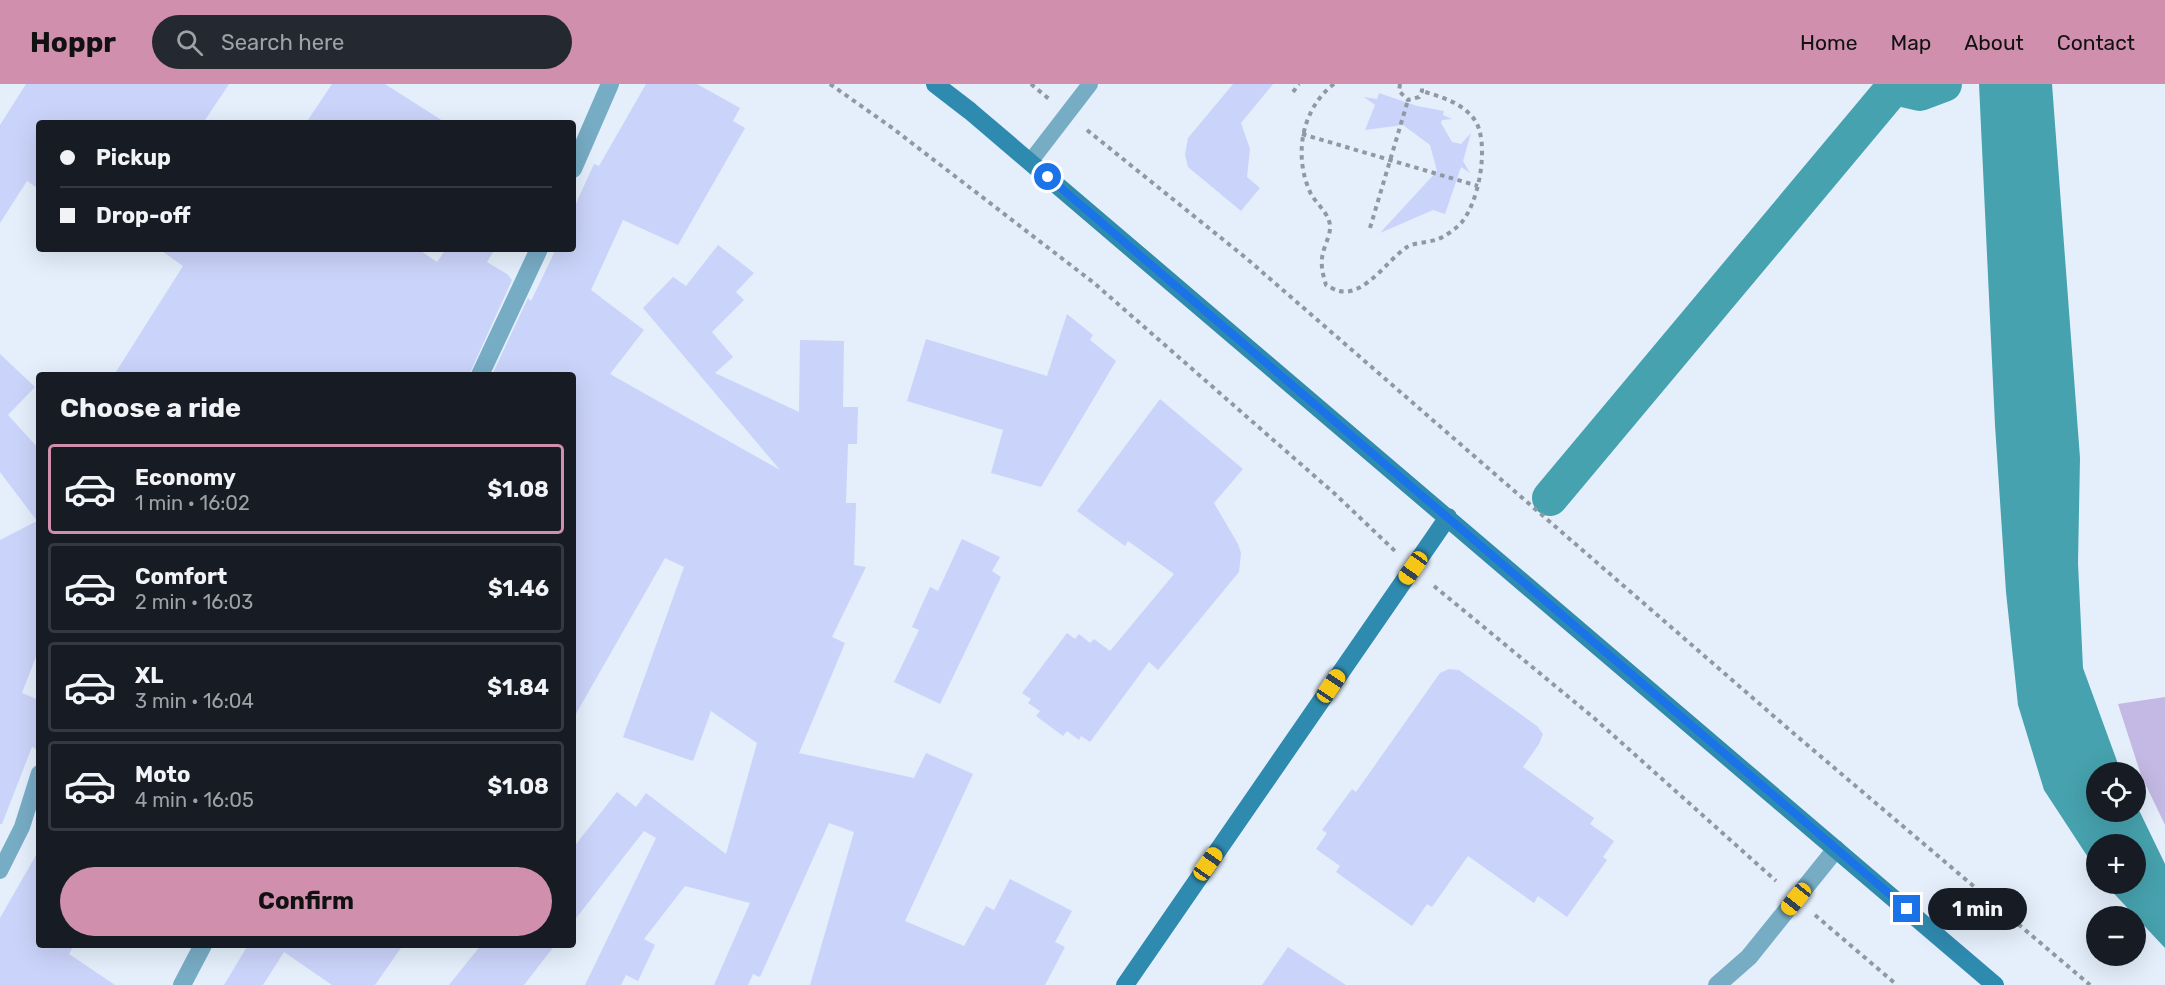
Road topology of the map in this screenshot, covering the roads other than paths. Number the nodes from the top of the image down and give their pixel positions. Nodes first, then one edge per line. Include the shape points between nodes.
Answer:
1 (610, 84) edge
2 (934, 84) edge
3 (1090, 84) edge
4 (576, 162) edge
5 (1030, 162) junction
6 (539, 252) edge
7 (481, 372) edge
8 (1448, 517) junction
9 (36, 783) edge
10 (1836, 849) junction
11 (0, 871) edge
12 (201, 948) edge
13 (182, 985) edge
14 (1125, 985) edge
15 (1717, 985) edge
16 (1995, 985) edge

1 - 4 street
2 - 5 main road
3 - 5 lane
5 - 8 main road
6 - 7 street
8 - 10 main road
8 - 14 main road
9 - 11 lane via 22,827
10 - 15 street via 1749,957
10 - 16 main road
12 - 13 street

